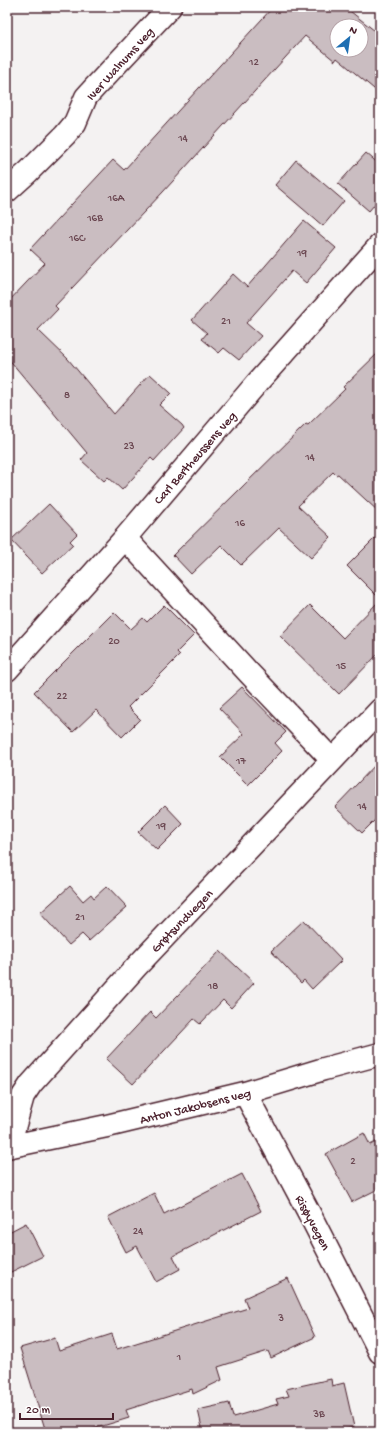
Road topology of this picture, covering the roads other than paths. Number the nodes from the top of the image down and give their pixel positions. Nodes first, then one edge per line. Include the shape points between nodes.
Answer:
1 (170, 7) edge
2 (7, 191) edge
3 (380, 245) edge
4 (124, 538) junction
5 (7, 670) edge
6 (380, 710) edge
7 (332, 760) junction
8 (380, 1054) edge
9 (245, 1093) junction
10 (8, 1146) edge
11 (380, 1352) edge

1 - 2 street, Iver Walnums veg via 94,87 65,136
3 - 4 street, Carl Bertheussens veg
4 - 5 street, Carl Bertheussens veg
4 - 7 street
6 - 7 street, Grøtsundvegen
7 - 10 street, Grøtsundvegen via 137,966 31,1084 23,1096
8 - 9 street, Anton Jakobsens veg
9 - 10 street, Anton Jakobsens veg via 108,1126
9 - 11 street, Risøyvegen via 308,1209

